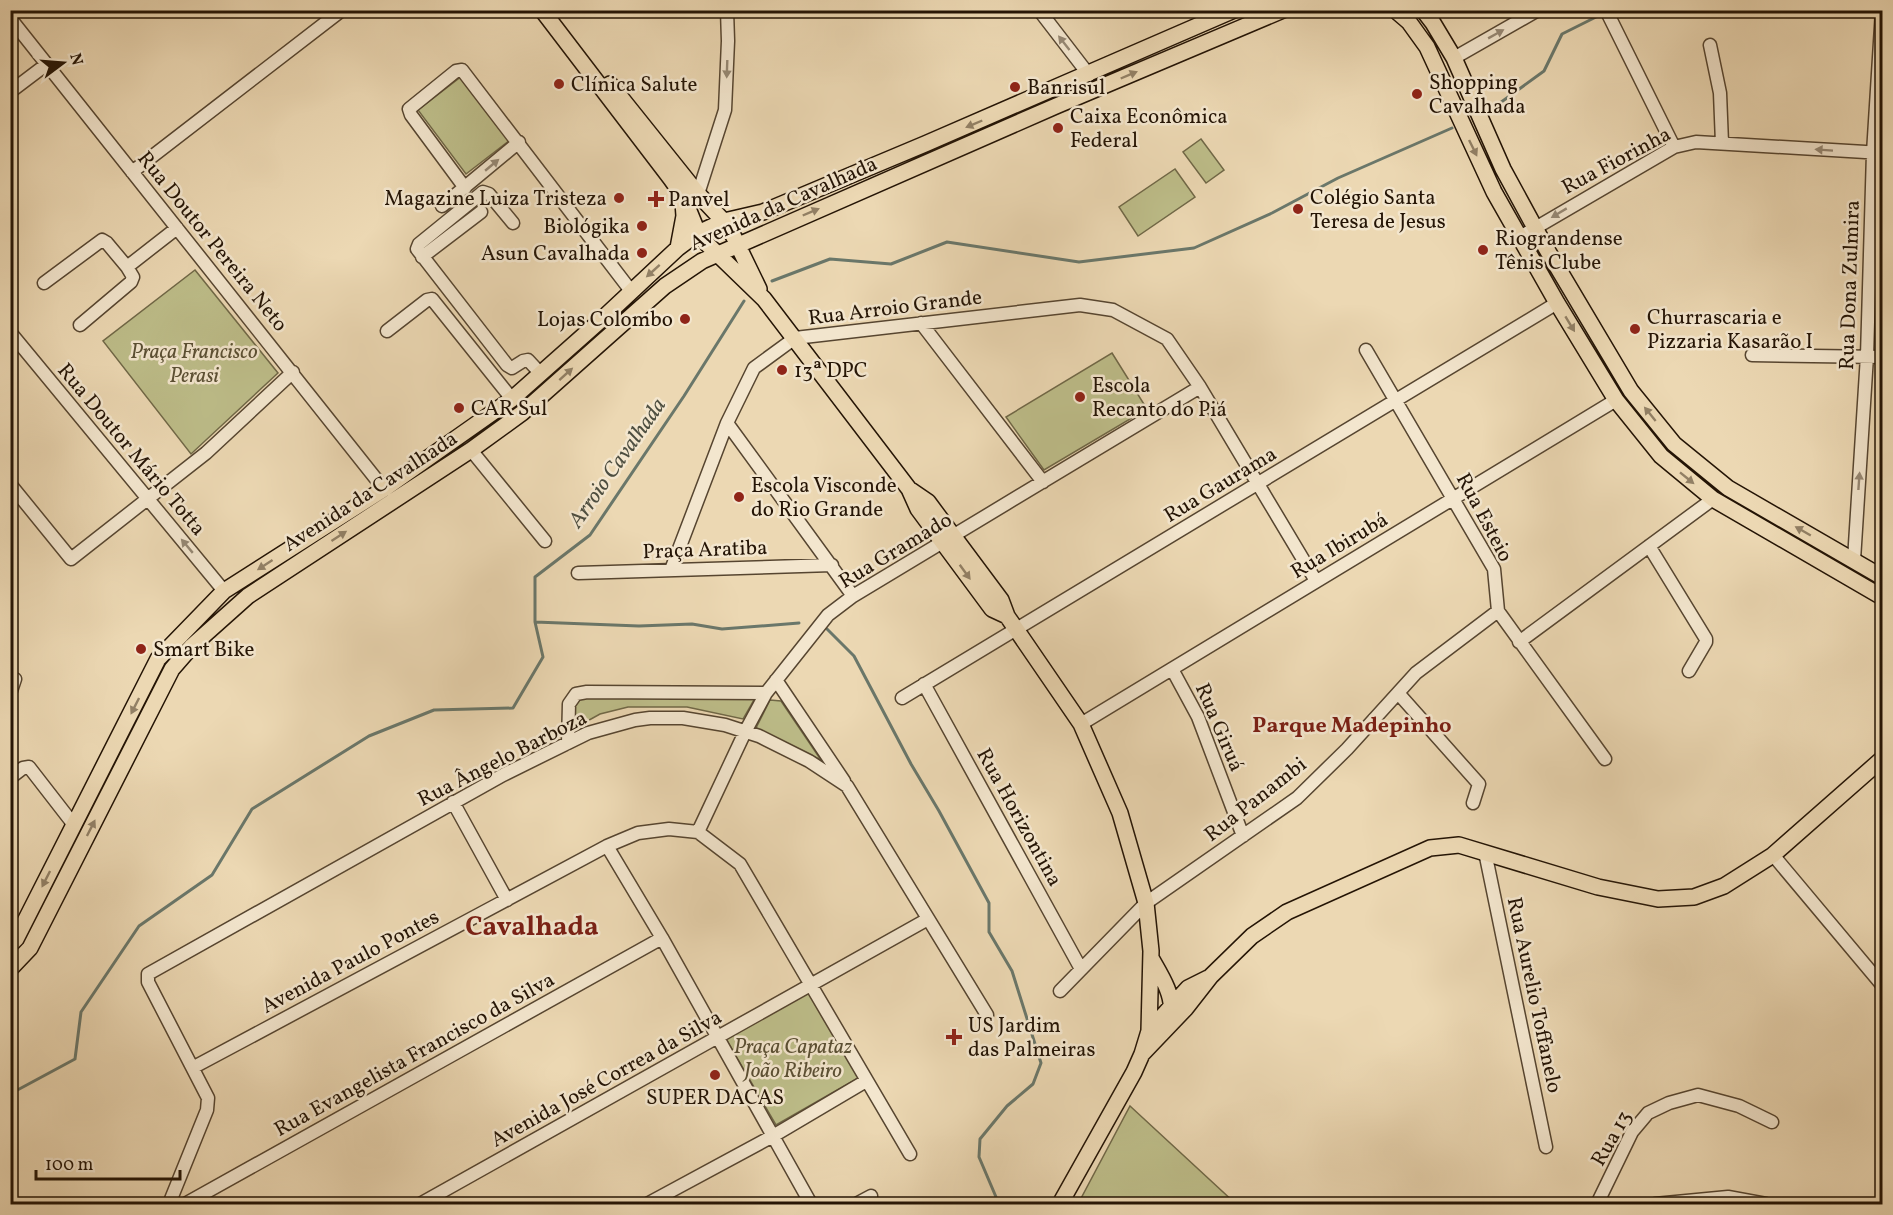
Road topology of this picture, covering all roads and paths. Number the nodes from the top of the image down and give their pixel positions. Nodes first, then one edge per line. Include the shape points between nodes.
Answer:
1 (342, 10) edge
2 (542, 10) edge
3 (553, 10) edge
4 (726, 10) edge
5 (1039, 10) edge
6 (1234, 10) edge
7 (1283, 10) edge
8 (1395, 10) edge
9 (1423, 10) edge
10 (1538, 10) edge
11 (1606, 10) edge
12 (1882, 10) edge
13 (1215, 14) edge
14 (10, 18) edge
15 (1409, 22) junction
16 (1710, 45) dead end
17 (1454, 58) junction
18 (47, 64) junction
19 (1089, 75) junction
20 (10, 92) edge
21 (1056, 106) junction
22 (519, 142) junction
23 (1722, 143) junction
24 (1674, 147) junction
25 (1878, 153) edge
26 (132, 172) junction
27 (465, 188) junction
28 (691, 195) junction
29 (442, 206) dead end
30 (481, 212) dead end
31 (724, 221) junction
32 (513, 223) dead end
33 (177, 228) junction
34 (1535, 228) junction
35 (698, 233) junction
36 (1520, 237) junction
37 (738, 244) junction
38 (678, 248) junction
39 (716, 253) junction
40 (422, 257) junction
41 (127, 267) junction
42 (44, 283) dead end
43 (631, 291) junction
44 (764, 299) junction
45 (1557, 303) junction
46 (921, 323) junction
47 (80, 325) dead end
48 (387, 331) dead end
49 (10, 332) edge
50 (795, 338) junction
51 (1366, 350) dead end
52 (1752, 355) dead end
53 (1867, 356) junction
54 (1882, 357) edge
55 (292, 372) junction
56 (541, 374) junction
57 (1200, 387) junction
58 (512, 399) junction
59 (1397, 400) junction
60 (1616, 400) junction
61 (727, 423) junction
62 (471, 450) junction
63 (1043, 482) junction
64 (10, 484) edge
65 (1259, 484) junction
66 (384, 489) junction
67 (148, 499) junction
68 (1455, 499) junction
69 (1713, 499) junction
70 (949, 540) junction
71 (545, 541) dead end
72 (1649, 546) junction
73 (1854, 560) junction
74 (832, 566) junction
75 (671, 570) junction
76 (578, 573) dead end
77 (1882, 577) edge
78 (1316, 581) junction
79 (224, 591) junction
80 (853, 596) junction
81 (1882, 597) edge
82 (1498, 611) junction
83 (1017, 629) junction
84 (1519, 642) junction
85 (192, 646) junction
86 (1172, 669) junction
87 (1689, 671) dead end
88 (15, 679) dead end
89 (776, 680) junction
90 (924, 684) junction
91 (766, 693) junction
92 (1398, 693) junction
93 (10, 694) edge
94 (902, 698) dead end
95 (1082, 724) junction
96 (745, 732) junction
97 (568, 743) junction
98 (1605, 759) dead end
99 (1882, 759) edge
100 (10, 778) edge
101 (847, 786) junction
102 (453, 802) junction
103 (1473, 803) dead end
104 (74, 825) junction
105 (698, 832) junction
106 (1243, 836) junction
107 (607, 846) junction
108 (1485, 852) junction
109 (1773, 855) junction
110 (507, 900) junction
111 (1146, 903) junction
112 (928, 919) junction
113 (662, 938) junction
114 (10, 945) edge
115 (1154, 964) junction
116 (10, 969) edge
117 (1081, 969) junction
118 (1202, 983) junction
119 (811, 985) junction
120 (1882, 986) edge
121 (1149, 987) junction
122 (1060, 991) dead end
123 (1171, 1006) junction
124 (987, 1015) dead end
125 (1153, 1034) junction
126 (717, 1038) junction
127 (194, 1067) junction
128 (866, 1081) junction
129 (1772, 1122) dead end
130 (773, 1136) junction
131 (1546, 1147) dead end
132 (910, 1154) dead end
133 (872, 1196) dead end
134 (169, 1204) edge
135 (185, 1204) edge
136 (420, 1204) edge
137 (647, 1204) edge
138 (811, 1204) edge
139 (856, 1204) edge
140 (1060, 1204) edge
141 (1597, 1204) edge
142 (1655, 1204) edge
143 (1766, 1204) edge

1 - 26 street
2 - 28 main road
3 - 28 main road
4 -> 28 street via 725,110
19 -> 5 street
6 - 13 main road, Avenida da Cavalhada
21 -> 7 main road, Avenida da Cavalhada
8 - 15 main road
9 - 17 main road
17 -> 10 street
11 - 24 street
12 - 25 street, Rua Dona Zulmira
13 - 19 main road, Avenida da Cavalhada
14 - 18 street, Rua Doutor Pereira Neto
15 - 17 main road via 1440,55
15 -> 36 main road via 1427,47 1471,145
16 - 23 street via 1720,93
17 - 34 main road via 1503,169
18 - 20 street
18 - 26 street, Rua Doutor Pereira Neto
19 - 21 main road via 1087,85
19 -> 31 main road, Avenida da Cavalhada via 764,212
37 -> 21 main road, Avenida da Cavalhada
27 -> 22 street
22 - 27 street via 462,70 409,109
22 - 43 street
23 - 24 street, Rua Fiorinha via 1696,142
25 -> 23 street, Rua Fiorinha
24 -> 34 street, Rua Fiorinha
25 - 53 street, Rua Dona Zulmira
26 - 33 street, Rua Doutor Pereira Neto
27 - 29 street
28 - 31 main road
28 - 35 main road
28 - 38 main road
30 - 40 street
31 - 35 main road, Avenida da Cavalhada
31 - 37 main road
32 - 40 street via 483,192 419,244 417,249
33 - 41 street
33 - 55 street, Rua Doutor Pereira Neto
34 - 36 street, Rua Fiorinha
73 -> 34 main road via 1728,488 1674,444 1631,391
35 - 38 main road, Avenida da Cavalhada
35 - 39 main road
36 - 45 main road
37 - 39 main road, Avenida da Cavalhada
37 - 44 main road
38 -> 43 main road, Avenida da Cavalhada
39 - 44 main road
62 -> 39 main road, Avenida da Cavalhada via 522,413 665,286
40 - 56 street via 507,365 512,368 528,360
41 - 42 street via 102,240
41 - 47 street via 133,280
43 - 56 main road, Avenida da Cavalhada
44 - 50 main road
45 - 59 street, Rua Gaurama
45 -> 60 main road
46 - 50 street, Rua Arroio Grande
46 - 57 street, Rua Arroio Grande via 1080,305 1113,310 1167,339
46 - 63 street
48 - 58 street via 432,299
49 - 67 street, Rua Doutor Mário Totta
50 - 61 street, Rua Arroio Grande via 754,368
50 - 70 main road via 909,489 918,509
51 - 59 street, Rua Esteio
52 - 53 street
53 - 54 street
73 -> 53 street, Rua Dona Zulmira
55 - 66 street, Rua Doutor Pereira Neto
55 - 67 street via 206,453
56 - 58 main road, Avenida da Cavalhada
57 - 63 street, Rua Gramado
57 - 65 street, Rua Arroio Grande
58 - 66 main road, Avenida da Cavalhada
59 - 65 street, Rua Gaurama
59 - 68 street, Rua Esteio
60 - 68 street, Rua Ibirubá
60 -> 69 main road via 1661,456
61 - 74 street
61 - 75 street, Rua Arroio Grande
62 - 71 street
85 -> 62 main road, Avenida da Cavalhada via 248,596
63 - 70 street, Rua Gramado
64 - 67 street via 71,559
65 - 78 street, Rua Arroio Grande
65 - 83 street, Rua Gaurama
66 -> 79 main road, Avenida da Cavalhada
79 -> 67 street, Rua Doutor Mário Totta
68 - 78 street, Rua Ibirubá
68 - 82 street, Rua Esteio via 1494,568
69 - 72 street
69 - 81 main road
70 - 80 street, Rua Gramado
70 - 83 main road via 992,609 1007,616
72 - 84 street
72 - 87 street via 1706,639
73 - 77 main road
74 - 75 street, Praça Aratiba
74 - 80 street
75 - 76 street, Praça Aratiba
78 - 86 street, Rua Ibirubá
79 - 85 main road via 225,602 219,614
79 -> 104 main road, Avenida da Cavalhada via 158,659
80 - 89 street, Rua Gramado via 828,615
82 - 84 street, Rua Esteio
82 - 92 street, Rua Panambi via 1416,673
83 - 90 street, Rua Gaurama
83 - 95 main road
84 - 98 street, Rua Esteio
116 -> 85 main road, Avenida da Cavalhada via 30,948 172,669
86 - 95 street, Rua Ibirubá
86 - 106 street, Rua Giruá via 1198,717
88 - 93 street
89 - 91 street, Rua Gramado
89 - 101 street
90 - 94 street, Rua Gaurama
90 - 117 street, Rua Horizontina
91 - 96 street, Rua Gramado
91 - 97 street via 576,694 568,704
92 - 103 street via 1479,784
92 - 106 street, Rua Panambi via 1297,798
95 - 111 main road via 1120,813
96 - 97 street, Rua Ângelo Barboza via 683,718 650,718 622,722
96 - 101 street, Rua Ângelo Barboza via 809,761
96 - 105 street, Rua Gramado
97 - 102 street, Rua Ângelo Barboza
99 - 109 main road
100 - 104 street via 29,767
101 - 112 street, Rua Ângelo Barboza
102 - 110 street
102 - 127 street, Rua Ângelo Barboza via 147,976
104 -> 114 main road, Avenida da Cavalhada
105 - 107 street, Avenida Paulo Pontes via 669,829 638,833
105 - 119 street via 741,864
106 - 111 street, Rua Panambi
107 - 110 street, Avenida Paulo Pontes
107 - 113 street
108 - 109 main road via 1598,887 1658,898 1694,897 1724,886
108 - 118 main road via 1459,845 1430,848 1287,912 1252,936
108 - 131 street, Rua Aurelio Toffanelo
109 - 120 street
110 - 127 street, Avenida Paulo Pontes
111 - 115 main road
111 - 117 street, Rua Panambi
112 - 119 street, Avenida José Correa da Silva
112 - 124 street, Rua Ângelo Barboza
113 - 126 street
113 - 135 street, Rua Evangelista Francisco da Silva
115 - 118 main road via 1171,978
115 - 121 main road
115 - 123 main road
117 - 122 street, Rua Panambi
118 - 123 main road
118 - 125 main road
119 - 126 street, Avenida José Correa da Silva
119 - 128 street
121 - 123 main road via 1159,1004
121 - 125 main road
123 - 125 main road via 1171,1013
125 - 140 main road
126 - 130 street
126 - 136 street, Avenida José Correa da Silva
127 - 134 street via 207,1091 209,1105
128 - 130 street
128 - 132 street
129 - 141 street, Rua 13 via 1739,1106 1698,1095 1669,1103 1648,1113 1632,1132
130 - 137 street
130 - 138 street
133 - 139 street
142 - 143 street via 1728,1197

